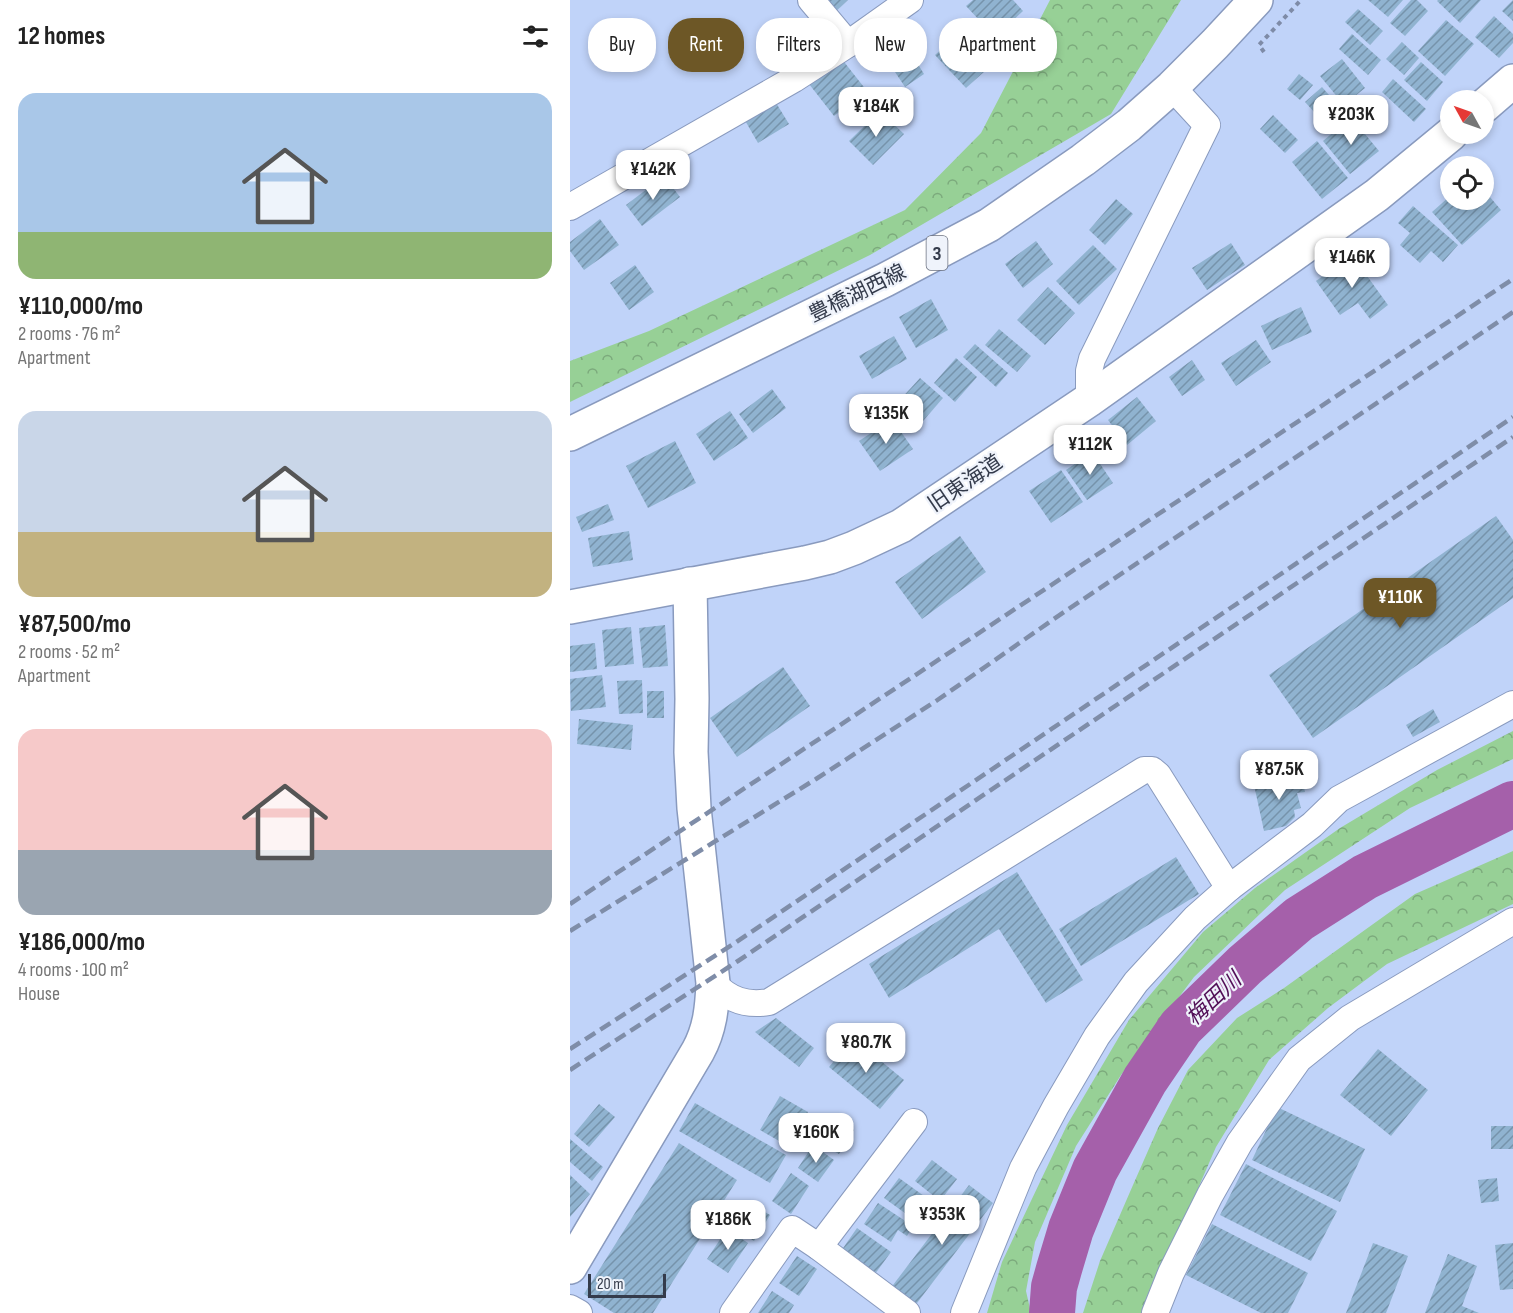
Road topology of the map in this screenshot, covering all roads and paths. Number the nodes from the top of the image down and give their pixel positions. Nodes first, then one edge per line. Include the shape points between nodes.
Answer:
1 (811, 0) edge
2 (910, 0) edge
3 (1256, 0) edge
4 (1292, 0) edge
5 (1301, 0) edge
6 (1297, 5) junction
7 (848, 44) junction
8 (1264, 52) dead end
9 (1513, 81) edge
10 (1172, 87) junction
11 (1494, 97) edge
12 (1440, 143) edge
13 (570, 207) edge
14 (1089, 400) junction
15 (570, 434) edge
16 (690, 584) junction
17 (570, 607) edge
18 (1513, 704) edge
19 (1229, 888) junction
20 (1513, 921) edge
21 (714, 983) junction
22 (914, 1122) dead end
23 (819, 1247) junction
24 (570, 1267) edge
25 (570, 1308) edge
26 (579, 1313) edge
27 (733, 1313) edge
28 (907, 1313) edge
29 (964, 1313) edge
30 (1155, 1313) edge

1 - 7 street
2 - 7 street
3 - 10 street, 豊橋湖西線 / 3
4 - 6 path
5 - 6 path
6 - 8 path via 1259,45
7 - 13 street
9 - 11 street
10 - 14 street via 1207,125 1092,359
10 - 15 street, 豊橋湖西線 / 3 via 1083,160 989,225
12 - 14 street, 旧東海道 via 1377,195
14 - 16 street, 旧東海道 via 878,538 830,557
16 - 17 street, 旧東海道
16 - 21 street via 694,808
18 - 19 street via 1339,799 1312,825
19 - 21 street via 1158,775 1144,770 769,1002 738,1001
19 - 29 street via 1195,918 1136,982 1097,1036 1023,1168
20 - 30 street via 1350,1018 1299,1059 1240,1142 1171,1273
21 - 24 street via 712,1011 703,1041
22 - 23 street
23 - 27 street via 792,1229
23 - 28 street
25 - 26 street

